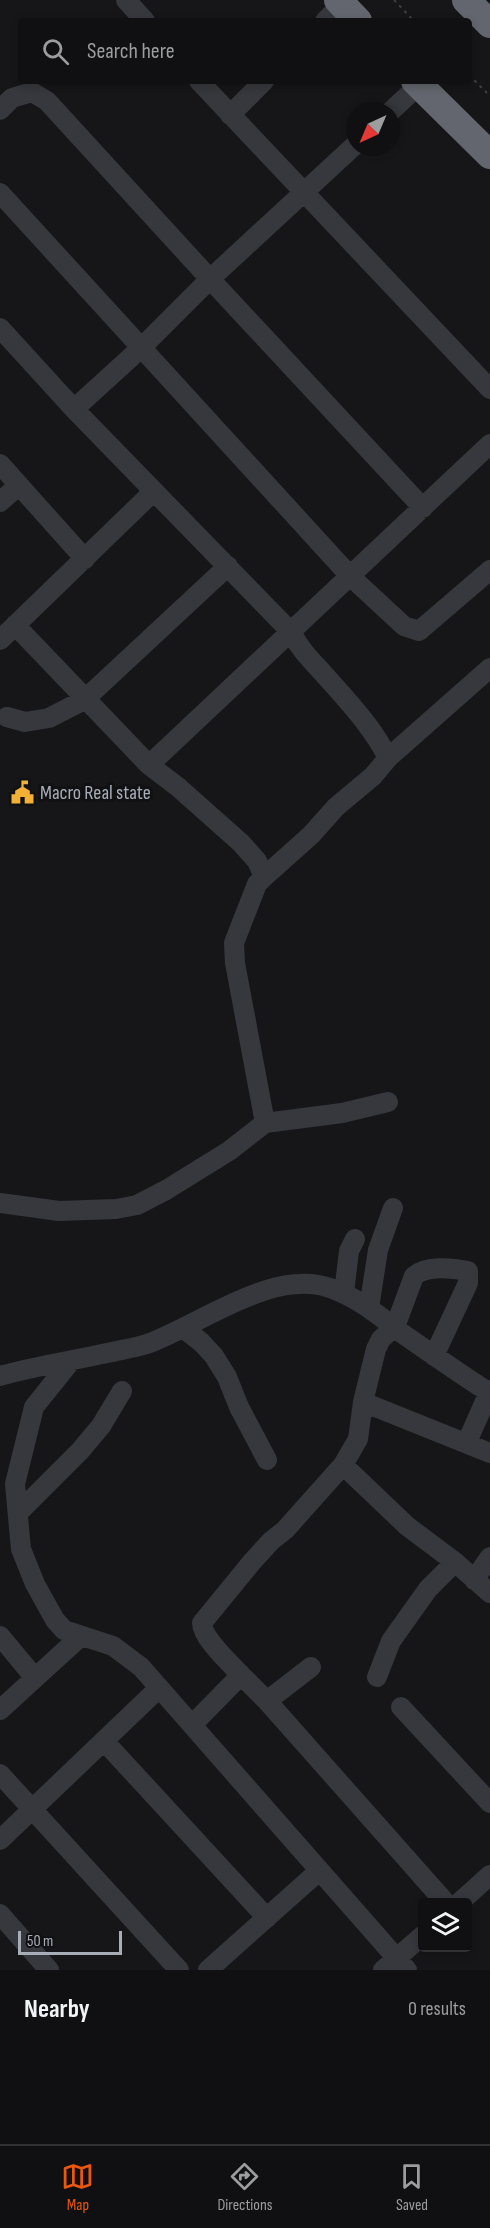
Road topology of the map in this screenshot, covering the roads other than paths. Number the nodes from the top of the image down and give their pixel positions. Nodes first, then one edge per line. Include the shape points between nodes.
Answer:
1 (126, 0) edge
2 (466, 0) edge
3 (142, 18) edge
4 (490, 24) edge
5 (202, 84) edge
6 (261, 84) edge
7 (416, 84) edge
8 (418, 84) edge
9 (399, 102) edge
10 (0, 110) edge
11 (230, 115) junction
12 (346, 153) edge
13 (490, 155) edge
14 (304, 192) junction
15 (0, 193) edge
16 (210, 279) junction
17 (0, 328) edge
18 (141, 348) junction
19 (490, 388) edge
20 (74, 410) junction
21 (490, 444) edge
22 (0, 464) edge
23 (19, 485) junction
24 (154, 491) junction
25 (0, 502) edge
26 (423, 508) junction
27 (85, 558) junction
28 (228, 566) junction
29 (490, 570) edge
30 (351, 577) junction
31 (15, 625) junction
32 (291, 632) junction
33 (0, 640) edge
34 (490, 668) edge
35 (84, 700) junction
36 (7, 717) dead end
37 (388, 758) junction
38 (149, 765) junction
39 (264, 877) junction
40 (388, 1102) dead end
41 (266, 1123) junction
42 (0, 1203) edge
43 (393, 1208) dead end
44 (355, 1239) dead end
45 (344, 1293) junction
46 (369, 1308) junction
47 (394, 1327) junction
48 (183, 1328) junction
49 (434, 1356) junction
50 (70, 1361) junction
51 (0, 1376) edge
52 (122, 1391) dead end
53 (490, 1391) edge
54 (363, 1402) junction
55 (466, 1442) junction
56 (490, 1453) edge
57 (267, 1460) dead end
58 (343, 1466) junction
59 (18, 1513) junction
60 (490, 1557) edge
61 (454, 1562) junction
62 (474, 1580) junction
63 (490, 1593) edge
64 (0, 1636) edge
65 (81, 1636) junction
66 (311, 1667) dead end
67 (241, 1675) junction
68 (376, 1677) dead end
69 (35, 1678) junction
70 (159, 1688) junction
71 (267, 1701) junction
72 (401, 1707) dead end
73 (0, 1710) edge
74 (193, 1724) junction
75 (104, 1741) junction
76 (0, 1774) edge
77 (490, 1803) edge
78 (32, 1810) junction
79 (0, 1840) edge
80 (319, 1871) junction
81 (490, 1875) edge
82 (441, 1898) edge
83 (464, 1898) edge
84 (0, 1914) edge
85 (267, 1918) junction
86 (418, 1941) edge
87 (395, 1966) edge
88 (49, 1970) edge
89 (179, 1970) edge
90 (208, 1970) edge

1 - 3 street
2 - 4 highway
5 - 11 street
6 - 11 street
7 - 9 street
8 - 13 highway
10 - 16 street via 12,98 32,92 47,101
11 - 14 street
12 - 14 street
14 - 16 street
14 - 19 street
15 - 18 street
16 - 18 street
16 - 26 street
17 - 20 street
18 - 20 street
18 - 30 street
20 - 24 street
21 - 26 street
22 - 23 street
23 - 25 street
23 - 27 street
24 - 27 street
24 - 28 street
26 - 30 street
27 - 31 street
28 - 32 street
28 - 35 street
29 - 30 street via 419,631 404,626
30 - 32 street
31 - 33 street
31 - 35 street
32 - 37 street via 304,654 365,723
32 - 38 street
34 - 37 street
35 - 36 street via 49,718 25,722
35 - 38 street
37 - 39 street
38 - 39 street via 241,843 257,861
39 - 41 street via 257,884 234,943
40 - 41 street via 342,1113
41 - 42 street via 229,1151 137,1204 116,1209 59,1211
43 - 46 street via 378,1250
44 - 45 street via 349,1251
45 - 46 street
45 - 48 street via 315,1285 269,1289
46 - 47 street
47 - 49 street
47 - 49 street via 419,1272 468,1271 468,1283
47 - 54 street via 376,1349
48 - 50 street via 146,1344
48 - 57 street via 201,1342 223,1370
49 - 53 street
50 - 51 street
50 - 59 street via 34,1407 15,1484
52 - 59 street via 80,1451
53 - 55 street
54 - 55 street
54 - 58 street via 358,1439
55 - 56 street
58 - 61 street via 407,1526
58 - 67 street via 258,1556 202,1623 211,1642
59 - 65 street via 21,1549 35,1584 55,1620 64,1630
60 - 62 street
61 - 62 street
61 - 68 street via 428,1589 391,1641
62 - 63 street
64 - 69 street
65 - 69 street
65 - 70 street via 113,1646 141,1667
66 - 71 street
67 - 71 street
67 - 74 street
69 - 73 street
70 - 74 street
70 - 75 street
71 - 82 street
72 - 77 street
74 - 80 street
75 - 78 street
75 - 85 street
76 - 78 street
78 - 79 street
78 - 89 street
80 - 85 street
80 - 87 street
81 - 83 street
84 - 88 street
85 - 90 street
86 - 87 street

